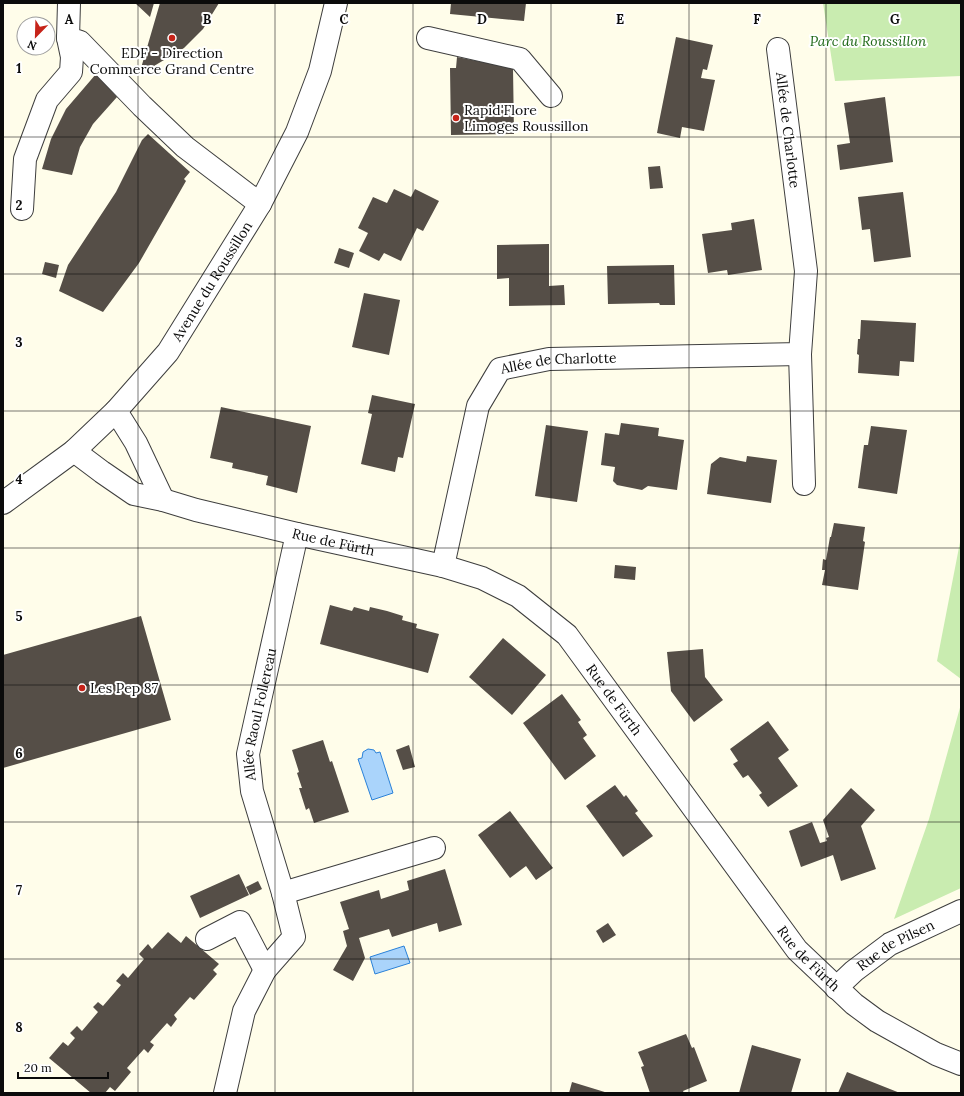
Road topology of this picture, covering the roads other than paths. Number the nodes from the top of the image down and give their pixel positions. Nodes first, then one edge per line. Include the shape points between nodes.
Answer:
1 (69, 3) edge
2 (336, 3) edge
3 (68, 38) junction
4 (428, 38) dead end
5 (778, 49) dead end
6 (551, 96) dead end
7 (260, 204) junction
8 (22, 209) dead end
9 (800, 354) junction
10 (116, 411) junction
11 (74, 451) junction
12 (804, 484) dead end
13 (163, 500) junction
14 (3, 503) edge
15 (297, 534) junction
16 (443, 566) junction
17 (434, 848) dead end
18 (283, 893) junction
19 (961, 911) edge
20 (207, 939) dead end
21 (265, 970) junction
22 (836, 988) junction
23 (961, 1064) edge
24 (226, 1093) edge

1 - 3 street
2 - 7 street, Avenue du Roussillon via 320,71 297,132
3 - 7 street via 80,42 185,146
3 - 8 street via 72,57 70,72 47,100 28,152
4 - 6 street via 520,59
5 - 9 street, Allée de Charlotte via 806,271
7 - 10 street, Avenue du Roussillon via 168,352
9 - 12 street, Allée de Charlotte
9 - 16 street, Allée de Charlotte via 549,359 500,369 478,406
10 - 11 street, Avenue du Roussillon
10 - 13 street via 136,443
11 - 13 street, Rue de Fürth via 134,494
11 - 14 street, Avenue du Roussillon
13 - 15 street, Rue de Fürth
15 - 16 street, Rue de Fürth
15 - 18 street, Allée Raoul Follereau via 248,754 252,791
16 - 22 street, Rue de Fürth via 482,578 518,596 567,635 797,950
17 - 18 street
18 - 21 street, Allée Raoul Follereau via 294,937
19 - 22 street, Rue de Pilsen via 890,944
20 - 21 street via 240,922
21 - 24 street via 244,1011
22 - 23 street, Rue de Fürth via 877,1021 936,1054

